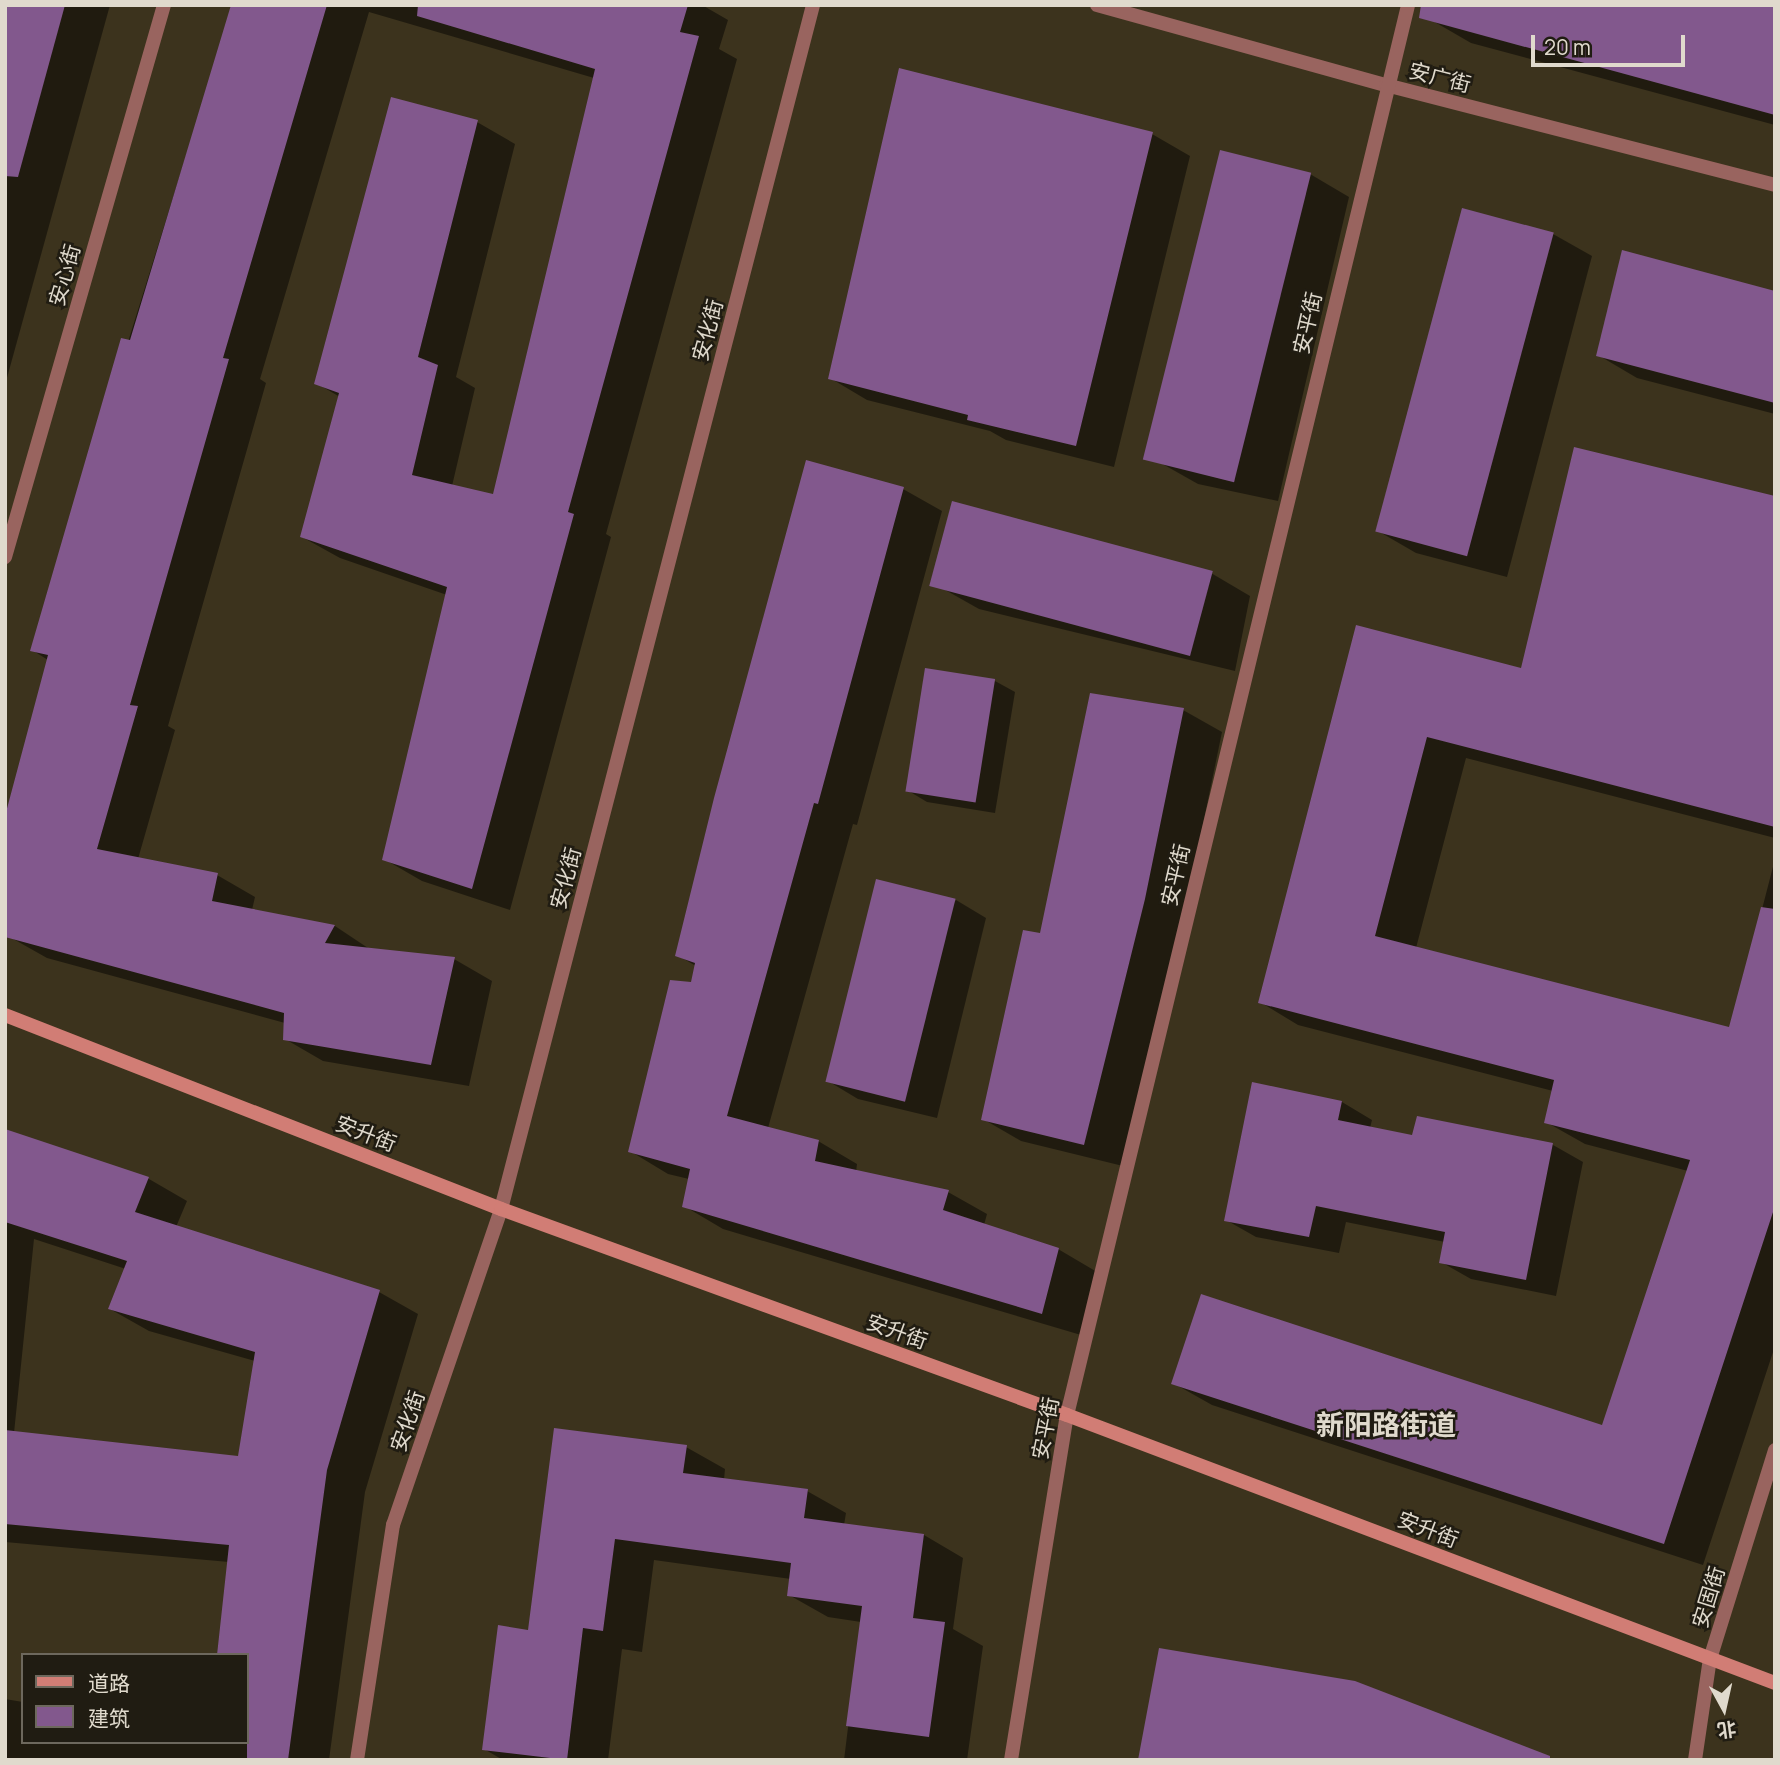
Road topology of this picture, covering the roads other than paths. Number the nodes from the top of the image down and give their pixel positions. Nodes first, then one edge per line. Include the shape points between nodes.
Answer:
1 (164, 5) edge
2 (813, 5) edge
3 (1097, 5) edge
4 (1408, 5) edge
5 (1386, 85) junction
6 (1775, 185) edge
7 (5, 557) edge
8 (5, 1015) edge
9 (501, 1209) junction
10 (1068, 1415) junction
11 (1775, 1450) edge
12 (1710, 1659) junction
13 (1775, 1683) edge
14 (356, 1760) edge
15 (1011, 1760) edge
16 (1695, 1760) edge

1 - 7 street, 安心街
2 - 9 street, 安化街
3 - 5 street, 安广街
4 - 5 street, 安平街
5 - 6 street, 安广街
5 - 10 street, 安平街
8 - 9 main road, 安升街
9 - 10 main road, 安升街
9 - 14 street, 安化街 via 393,1525
10 - 12 main road, 安升街
10 - 15 street, 安平街
11 - 12 street, 安固街
12 - 13 main road, 安升街
12 - 16 street, 安固街

